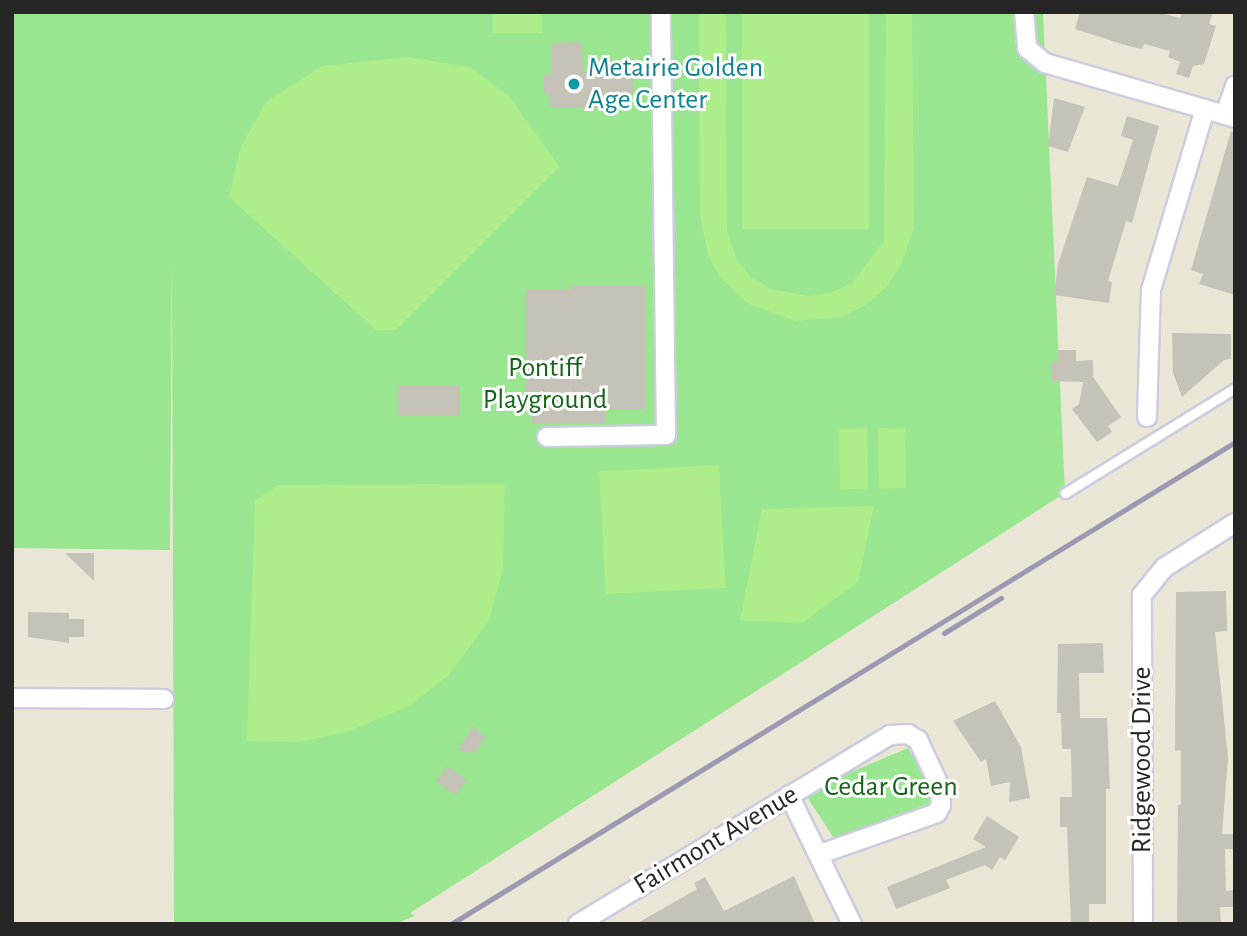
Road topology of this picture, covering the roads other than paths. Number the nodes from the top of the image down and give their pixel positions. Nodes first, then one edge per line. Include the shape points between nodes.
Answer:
1 (661, 12) edge
2 (1024, 12) edge
3 (1235, 86) edge
4 (1205, 109) junction
5 (1230, 117) edge
6 (1235, 388) edge
7 (1147, 417) dead end
8 (547, 437) dead end
9 (1065, 493) dead end
10 (1235, 523) edge
11 (12, 698) edge
12 (164, 699) dead end
13 (789, 795) junction
14 (818, 855) junction
15 (606, 916) edge
16 (578, 924) edge
17 (852, 924) edge
18 (1143, 924) edge

1 - 8 street via 666,435
2 - 4 street via 1027,48 1045,62
3 - 5 street
4 - 5 street
4 - 7 street via 1151,290
6 - 9 lane
10 - 18 street, Ridgewood Drive via 1165,567 1142,595
11 - 12 street
13 - 14 street
13 - 14 street, Fairmont Avenue via 890,735 908,734 918,740 939,785 937,813
13 - 15 street, Fairmont Avenue
14 - 17 street
15 - 16 street, Fairmont Avenue

